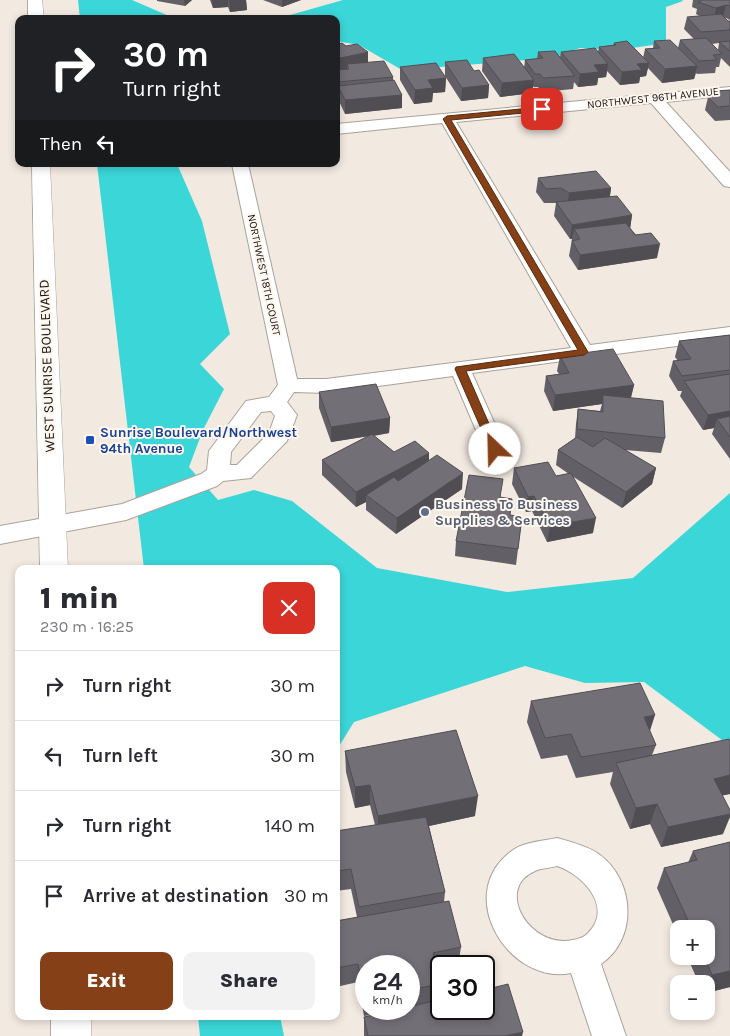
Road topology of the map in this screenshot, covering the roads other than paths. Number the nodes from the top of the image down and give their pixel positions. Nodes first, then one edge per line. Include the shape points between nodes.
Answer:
1 (35, 0) edge
2 (36, 15) edge
3 (730, 91) edge
4 (655, 98) junction
5 (447, 119) junction
6 (340, 129) edge
7 (40, 167) edge
8 (241, 167) edge
9 (730, 182) edge
10 (730, 333) edge
11 (584, 352) junction
12 (460, 369) junction
13 (282, 394) junction
14 (495, 449) dead end
15 (213, 477) junction
16 (53, 527) junction
17 (0, 534) edge
18 (54, 565) edge
19 (581, 955) dead end
20 (71, 1020) edge
21 (72, 1036) edge
22 (610, 1036) edge

1 - 2 highway
3 - 4 street, NORTHWEST 96TH AVENUE
4 - 5 street, NORTHWEST 96TH AVENUE
4 - 9 street
5 - 6 street, NORTHWEST 96TH AVENUE
5 - 11 street
7 - 16 highway, WEST SUNRISE BOULEVARD
8 - 13 street, NORTHWEST 18TH COURT
10 - 11 street
11 - 12 street
12 - 13 street
12 - 14 street
13 - 15 street via 254,406 220,451
13 - 15 street, NORTHWEST 18TH COURT via 286,416 279,436 243,474
15 - 16 street via 126,512
16 - 17 street
16 - 18 highway, WEST SUNRISE BOULEVARD
19 - 22 street
20 - 21 highway

